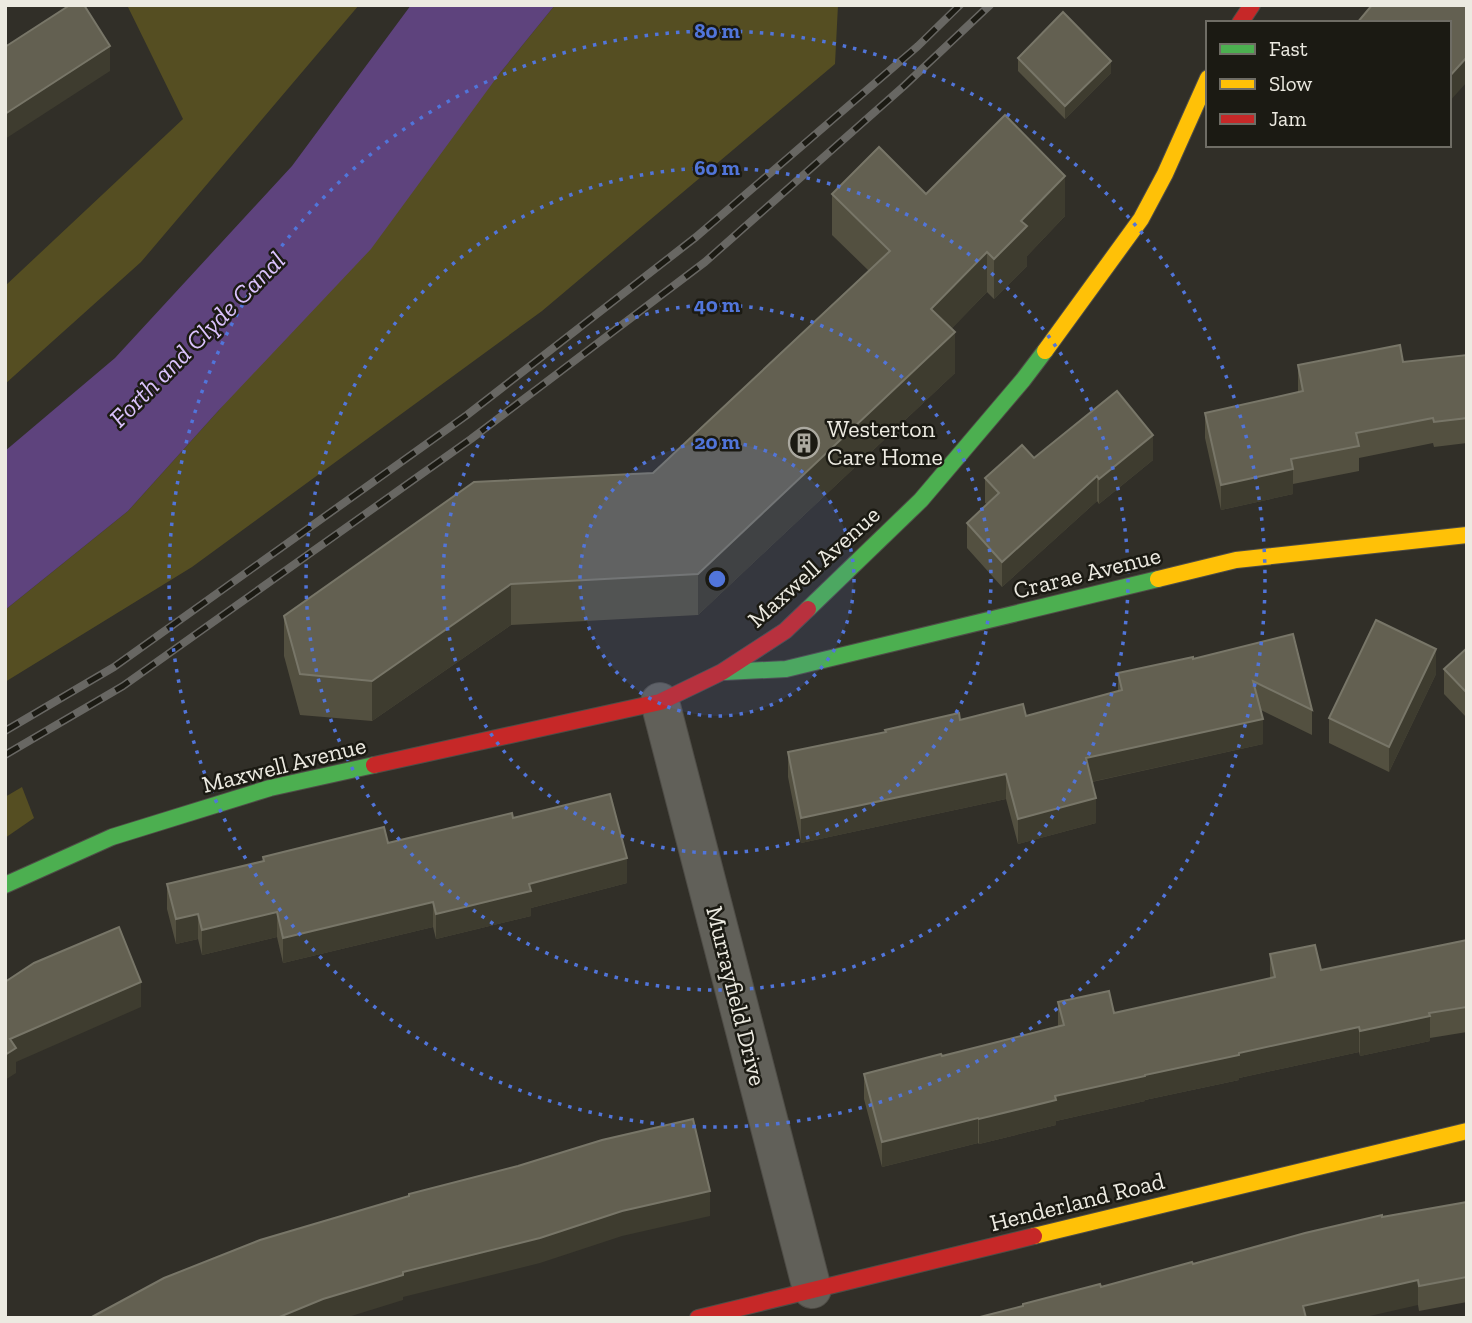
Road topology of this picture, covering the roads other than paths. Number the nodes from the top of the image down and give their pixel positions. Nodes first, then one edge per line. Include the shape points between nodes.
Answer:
1 (1252, 5) edge
2 (1241, 21) edge
3 (1206, 83) edge
4 (1467, 535) edge
5 (722, 672) junction
6 (660, 702) junction
7 (5, 885) edge
8 (1467, 1131) edge
9 (812, 1289) junction
10 (698, 1318) edge

1 - 2 street
3 - 5 street, Maxwell Avenue via 1141,219 1023,380 921,500 855,565 785,631
4 - 5 street, Crarae Avenue via 1236,560 786,669
5 - 6 street, Maxwell Avenue
6 - 7 street, Maxwell Avenue via 270,788 112,837
6 - 9 street, Murrayfield Drive
8 - 9 street, Henderland Road
9 - 10 street, Henderland Road

